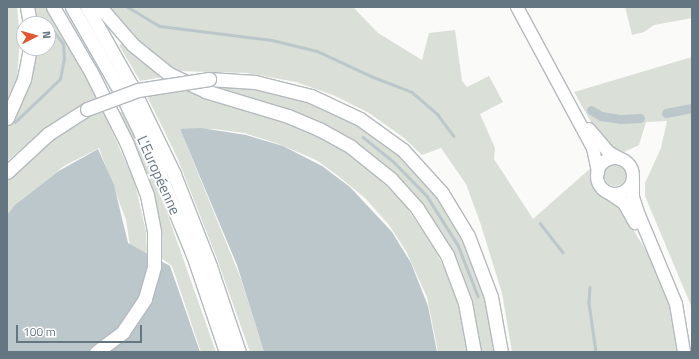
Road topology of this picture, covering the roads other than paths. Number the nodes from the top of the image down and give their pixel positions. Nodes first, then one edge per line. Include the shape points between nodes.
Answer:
1 (53, 7) edge
2 (72, 7) edge
3 (87, 7) edge
4 (100, 7) edge
5 (517, 7) edge
6 (28, 56) edge
7 (573, 107) junction
8 (7, 118) edge
9 (619, 158) junction
10 (7, 172) edge
11 (598, 172) junction
12 (633, 181) junction
13 (609, 193) junction
14 (654, 253) junction
15 (96, 352) edge
16 (226, 352) edge
17 (239, 352) edge
18 (474, 352) edge
19 (501, 352) edge
20 (684, 352) edge

1 - 15 highway via 91,72 120,129 142,180 152,218 155,255 152,278 145,299 123,332
2 - 16 highway, L'Européenne via 120,91 162,180 195,260
3 - 17 highway, L'Européenne via 138,99 174,174 206,255
4 - 18 highway via 133,45 169,74 210,92 288,116 319,129 351,147 391,179 417,208 447,255 465,303
5 - 7 main road
6 - 8 highway via 24,80
7 - 9 main road via 606,149
7 - 11 main road via 596,154
9 - 11 main road via 606,160
9 - 12 main road via 630,166
10 - 19 highway, bridge via 48,134 88,109 138,90 208,79 255,82 311,96 360,119 403,150 442,193 473,246 491,297
11 - 13 main road via 600,185
12 - 13 main road via 622,193
12 - 14 main road via 634,203
13 - 14 main road via 624,203
14 - 20 main road via 676,304

